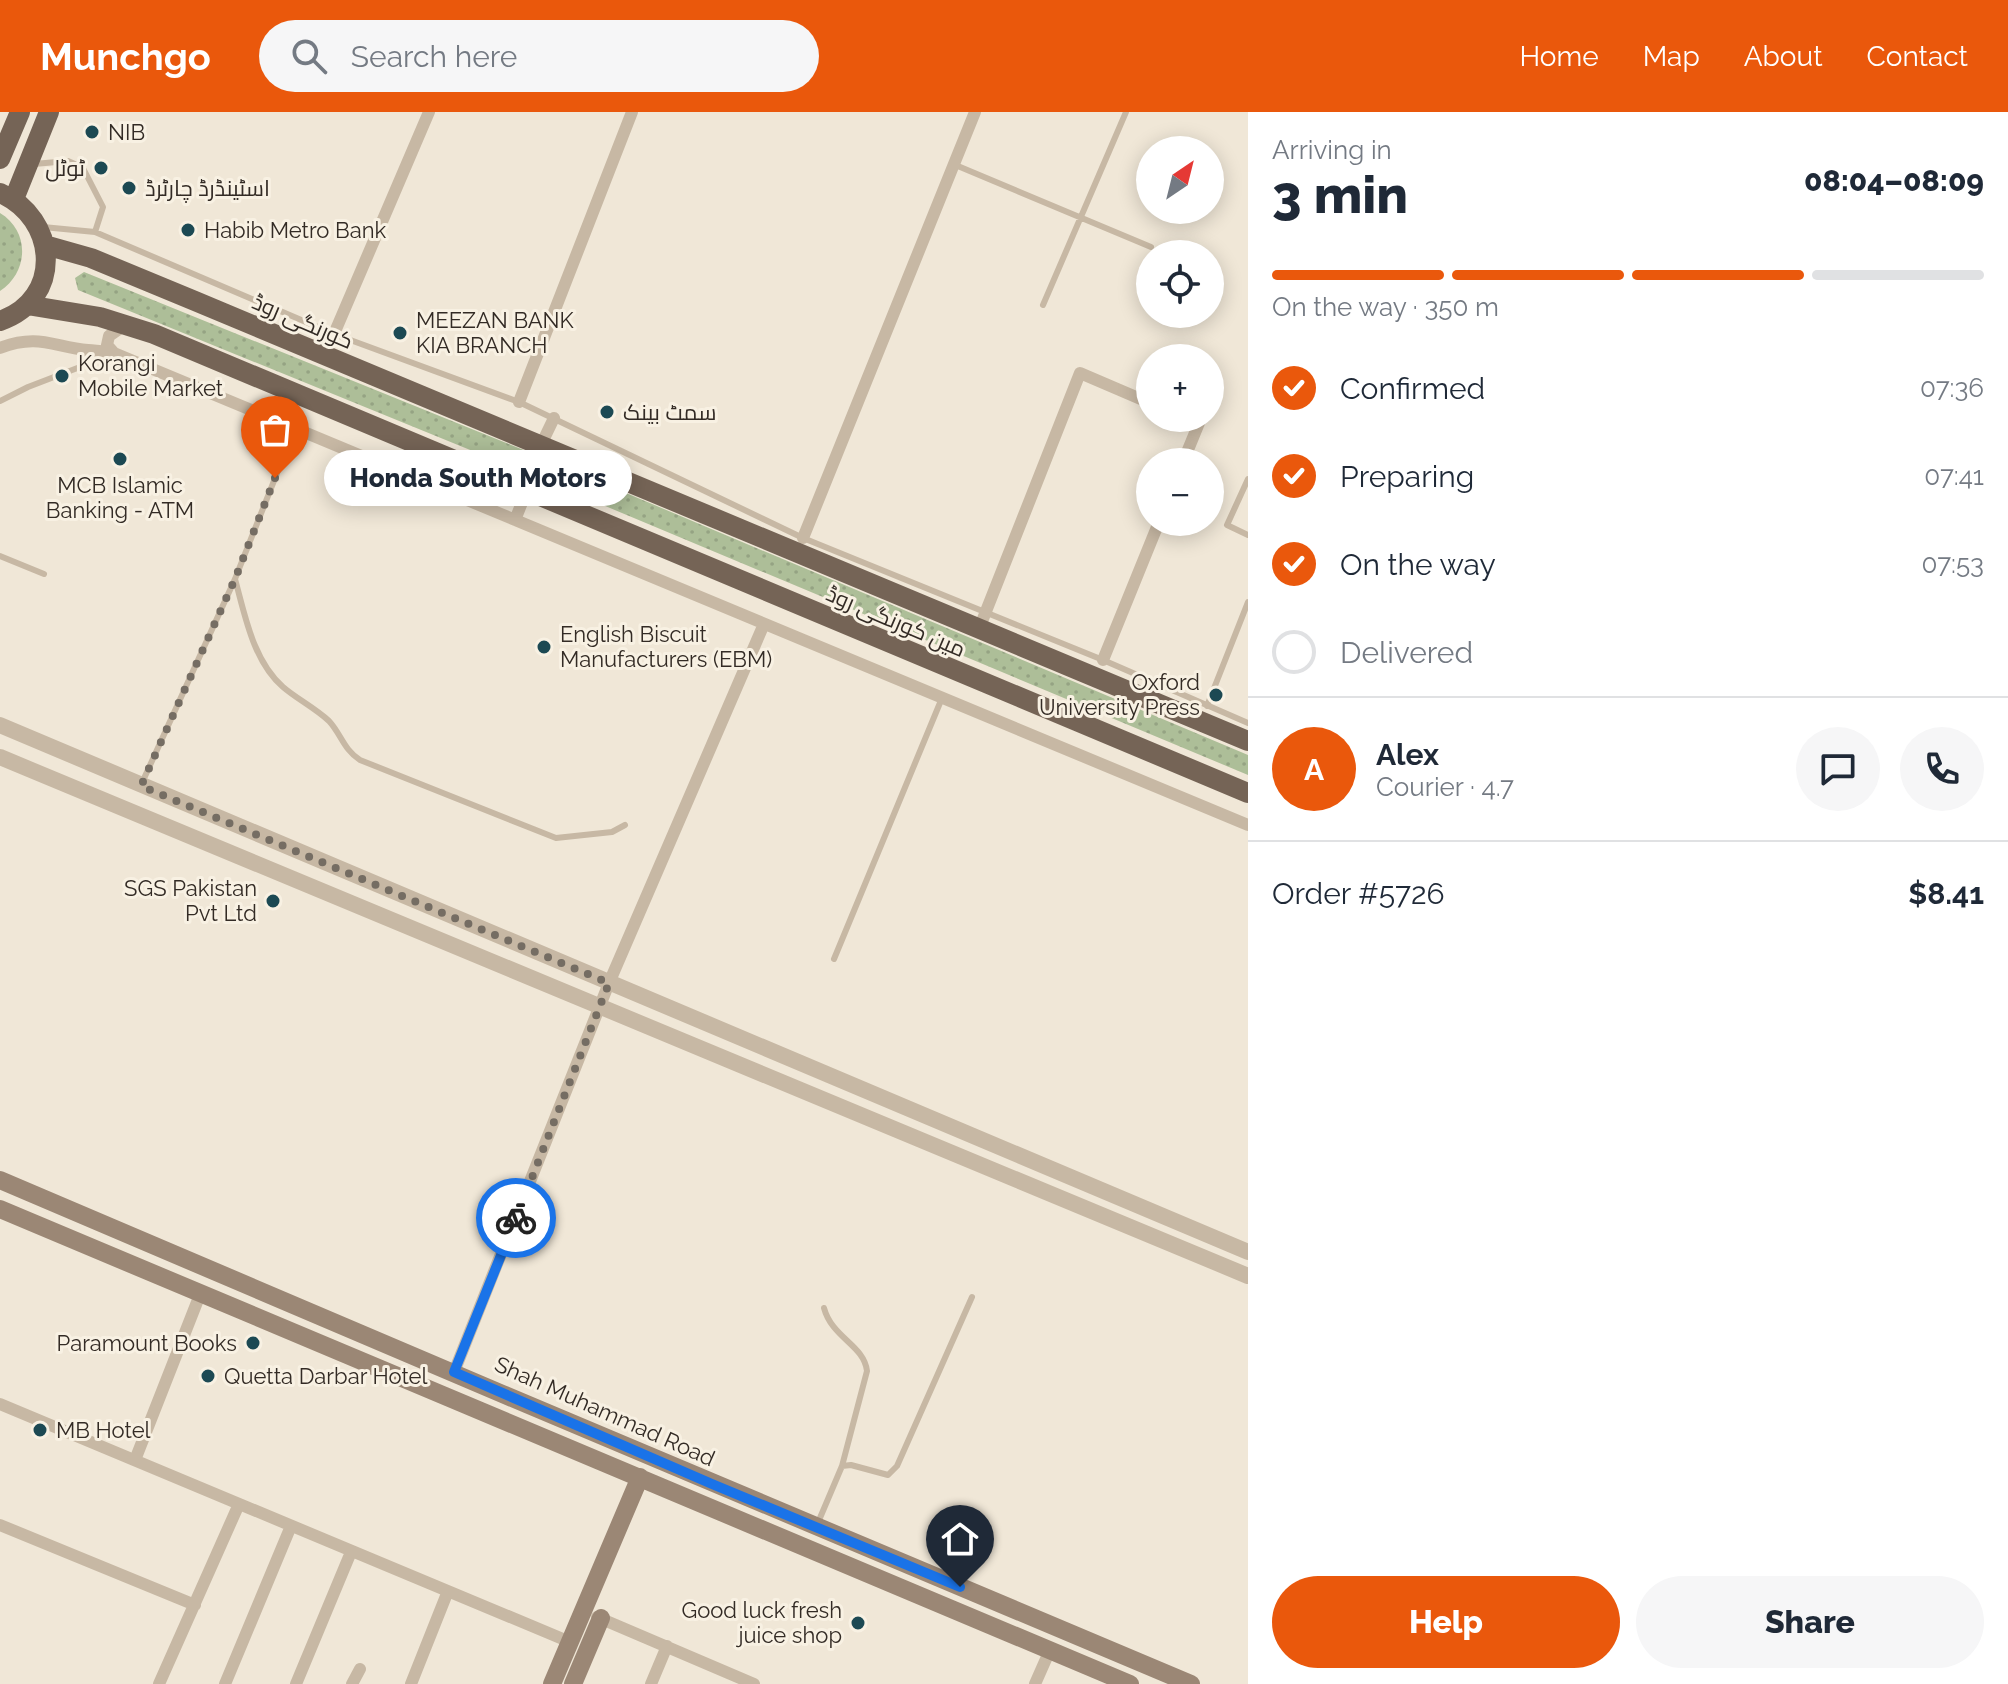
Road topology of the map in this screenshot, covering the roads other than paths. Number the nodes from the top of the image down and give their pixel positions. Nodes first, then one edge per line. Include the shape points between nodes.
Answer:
1 (20, 112) edge
2 (49, 112) edge
3 (429, 112) edge
4 (632, 112) edge
5 (975, 112) edge
6 (1126, 112) edge
7 (0, 159) edge
8 (29, 164) junction
9 (953, 164) junction
10 (7, 196) edge
11 (1081, 217) junction
12 (95, 232) junction
13 (42, 236) junction
14 (1136, 241) edge
15 (27, 305) junction
16 (1043, 305) dead end
17 (0, 321) edge
18 (126, 324) junction
19 (334, 334) junction
20 (0, 348) edge
21 (88, 350) junction
22 (114, 353) junction
23 (1136, 397) edge
24 (0, 401) edge
25 (519, 402) junction
26 (554, 418) junction
27 (295, 428) junction
28 (540, 447) junction
29 (1248, 479) edge
30 (527, 490) junction
31 (515, 520) junction
32 (1248, 535) edge
33 (1153, 536) edge
34 (803, 538) junction
35 (0, 556) edge
36 (44, 574) dead end
37 (235, 579) junction
38 (1248, 602) edge
39 (982, 621) junction
40 (764, 624) junction
41 (1103, 660) junction
42 (942, 698) junction
43 (1207, 706) junction
44 (1248, 723) edge
45 (0, 725) edge
46 (1248, 741) edge
47 (0, 757) edge
48 (120, 776) junction
49 (141, 786) junction
50 (1248, 793) edge
51 (108, 802) junction
52 (625, 825) dead end
53 (1248, 825) edge
54 (388, 889) junction
55 (379, 915) junction
56 (834, 959) dead end
57 (609, 983) junction
58 (602, 1007) junction
59 (0, 1180) edge
60 (0, 1209) edge
61 (1248, 1252) edge
62 (1248, 1276) edge
63 (201, 1292) junction
64 (972, 1297) dead end
65 (824, 1308) dead end
66 (328, 1320) junction
67 (353, 1330) junction
68 (315, 1340) junction
69 (345, 1352) junction
70 (454, 1372) junction
71 (0, 1404) edge
72 (135, 1460) junction
73 (659, 1461) junction
74 (842, 1466) junction
75 (642, 1478) junction
76 (700, 1479) junction
77 (691, 1499) junction
78 (239, 1504) junction
79 (0, 1525) edge
80 (291, 1526) junction
81 (816, 1526) junction
82 (351, 1552) junction
83 (448, 1591) junction
84 (195, 1605) junction
85 (592, 1614) junction
86 (570, 1642) junction
87 (667, 1646) junction
88 (1050, 1650) junction
89 (360, 1669) dead end
90 (720, 1669) junction
91 (159, 1684) edge
92 (225, 1684) edge
93 (296, 1684) edge
94 (352, 1684) edge
95 (411, 1684) edge
96 (552, 1684) edge
97 (573, 1684) edge
98 (651, 1684) edge
99 (714, 1684) edge
100 (754, 1684) edge
101 (1035, 1684) edge
102 (1130, 1684) edge
103 (1191, 1684) edge

1 - 7 main road
2 - 8 main road
3 - 19 street
4 - 25 street
5 - 9 street
6 - 11 lane
8 - 10 main road
8 - 12 lane via 68,161 84,170 103,207
9 - 11 lane
9 - 34 street
10 - 13 main road via 28,211
11 - 14 lane
11 - 16 lane
12 - 13 lane
12 - 19 lane
13 - 15 main road via 46,267 40,288
13 - 28 main road, کورنگی روڈ
15 - 17 main road
15 - 18 main road, مین کورنگی روڈ
18 - 22 street via 109,336 107,345
18 - 30 main road, مین کورنگی روڈ
19 - 25 lane
20 - 21 street via 46,340
21 - 22 street
21 - 24 lane via 80,367
22 - 27 street
23 - 39 street via 1080,373
25 - 26 lane
26 - 28 street
26 - 34 lane
27 - 31 street
27 - 37 lane
28 - 39 main road, مین کورنگی روڈ
29 - 32 lane via 1227,525
30 - 31 street
30 - 50 main road, مین کورنگی روڈ
31 - 40 street
33 - 41 street
34 - 39 lane
35 - 36 lane
37 - 49 lane
37 - 52 lane via 268,670 329,722 350,754 556,838 612,832
38 - 43 lane
39 - 41 lane
39 - 46 main road, مین کورنگی روڈ
40 - 42 street
40 - 57 street
41 - 43 lane
42 - 53 street
42 - 56 lane
43 - 44 lane
45 - 48 street
47 - 51 street
48 - 49 street
48 - 51 street
49 - 54 street
51 - 55 street
54 - 55 street
54 - 57 street
55 - 58 street
57 - 58 street
57 - 61 street
58 - 62 street
58 - 70 street
59 - 66 main road, Shah Muhammad Road
60 - 63 main road, Shah Muhammad Road
63 - 68 main road, Shah Muhammad Road
63 - 72 street
64 - 74 lane via 892,1472
65 - 74 lane via 832,1328 860,1354 867,1371
66 - 67 main road, Shah Muhammad Road
66 - 68 street via 331,1336
67 - 69 street via 339,1335
67 - 70 main road, Shah Muhammad Road
68 - 69 main road, Shah Muhammad Road
69 - 75 main road, Shah Muhammad Road
70 - 73 main road, Shah Muhammad Road
71 - 72 street
72 - 78 street
73 - 75 street via 644,1466
73 - 76 main road, Shah Muhammad Road
74 - 81 lane
75 - 77 main road, Shah Muhammad Road
75 - 85 main road
76 - 77 street via 701,1493
76 - 81 main road, Shah Muhammad Road
77 - 88 main road, Shah Muhammad Road
78 - 80 street
78 - 84 street
79 - 84 street
80 - 82 street
80 - 92 street
81 - 103 main road, Shah Muhammad Road
82 - 83 street
82 - 93 street
83 - 86 street
83 - 95 street
84 - 91 street
85 - 86 main road
85 - 87 street
85 - 97 main road
86 - 96 main road
87 - 90 street
87 - 98 street
88 - 101 street
88 - 102 main road, Shah Muhammad Road
89 - 94 street
90 - 99 street
90 - 100 street

